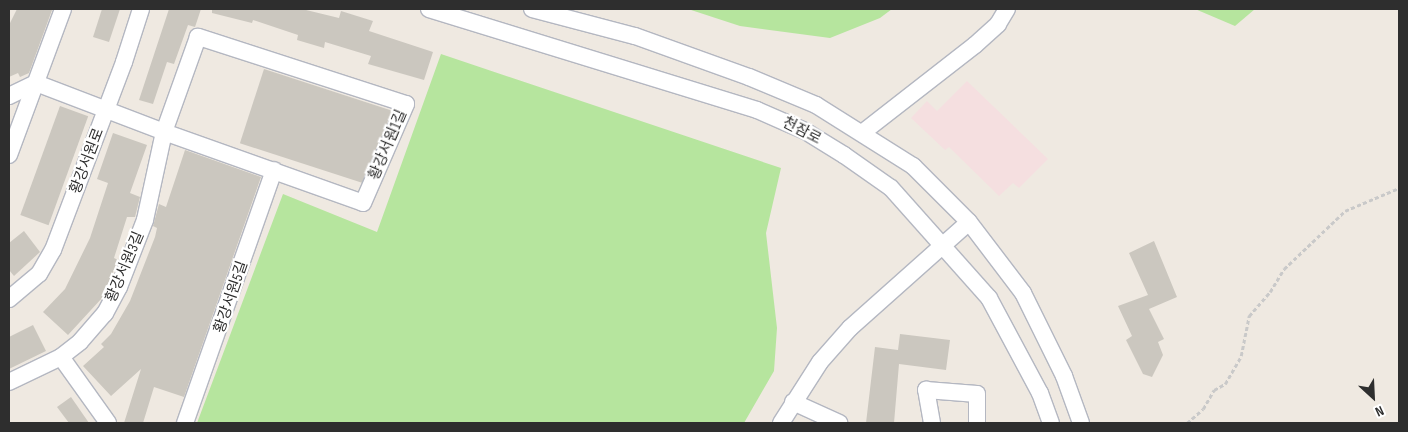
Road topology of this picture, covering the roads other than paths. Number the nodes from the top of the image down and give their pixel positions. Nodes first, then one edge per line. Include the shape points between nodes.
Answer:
1 (63, 9) edge
2 (141, 9) edge
3 (429, 9) edge
4 (532, 9) edge
5 (1007, 9) edge
6 (36, 84) junction
7 (9, 96) edge
8 (106, 109) junction
9 (164, 132) junction
10 (862, 133) junction
11 (9, 155) edge
12 (274, 170) junction
13 (969, 222) junction
14 (942, 242) junction
15 (9, 299) edge
16 (60, 358) junction
17 (9, 382) edge
18 (792, 402) junction
19 (108, 423) edge
20 (185, 423) edge
21 (781, 423) edge
22 (839, 423) edge
23 (932, 423) edge
24 (977, 423) edge
25 (1051, 423) edge
26 (1081, 423) edge

1 - 6 street
2 - 8 street, 황강서원로
3 - 14 street, 천잠로 via 756,110 805,131 891,188
4 - 10 street, 천잠로 via 636,36 749,76 816,105
5 - 10 street via 998,24 975,45
6 - 7 street
6 - 8 street, 황강서원1길
6 - 11 street
8 - 9 street, 황강서원1길
8 - 15 street, 황강서원로 via 53,250 39,274
9 - 12 street, 황강서원1길
9 - 12 street, 황강서원1길 via 198,37 406,104 363,204
9 - 16 street, 황강서원3길 via 145,220 119,287 104,313 80,342
10 - 13 street, 천잠로 via 913,166
12 - 20 street, 황강서원5길
13 - 14 street
13 - 26 street, 천잠로 via 1023,293 1064,376
14 - 18 street via 850,328 820,362
14 - 25 street, 천잠로 via 989,298 1040,393
16 - 17 street, 황강서원3길
16 - 19 street
18 - 21 street
18 - 22 street
23 - 24 street via 926,390 977,394

